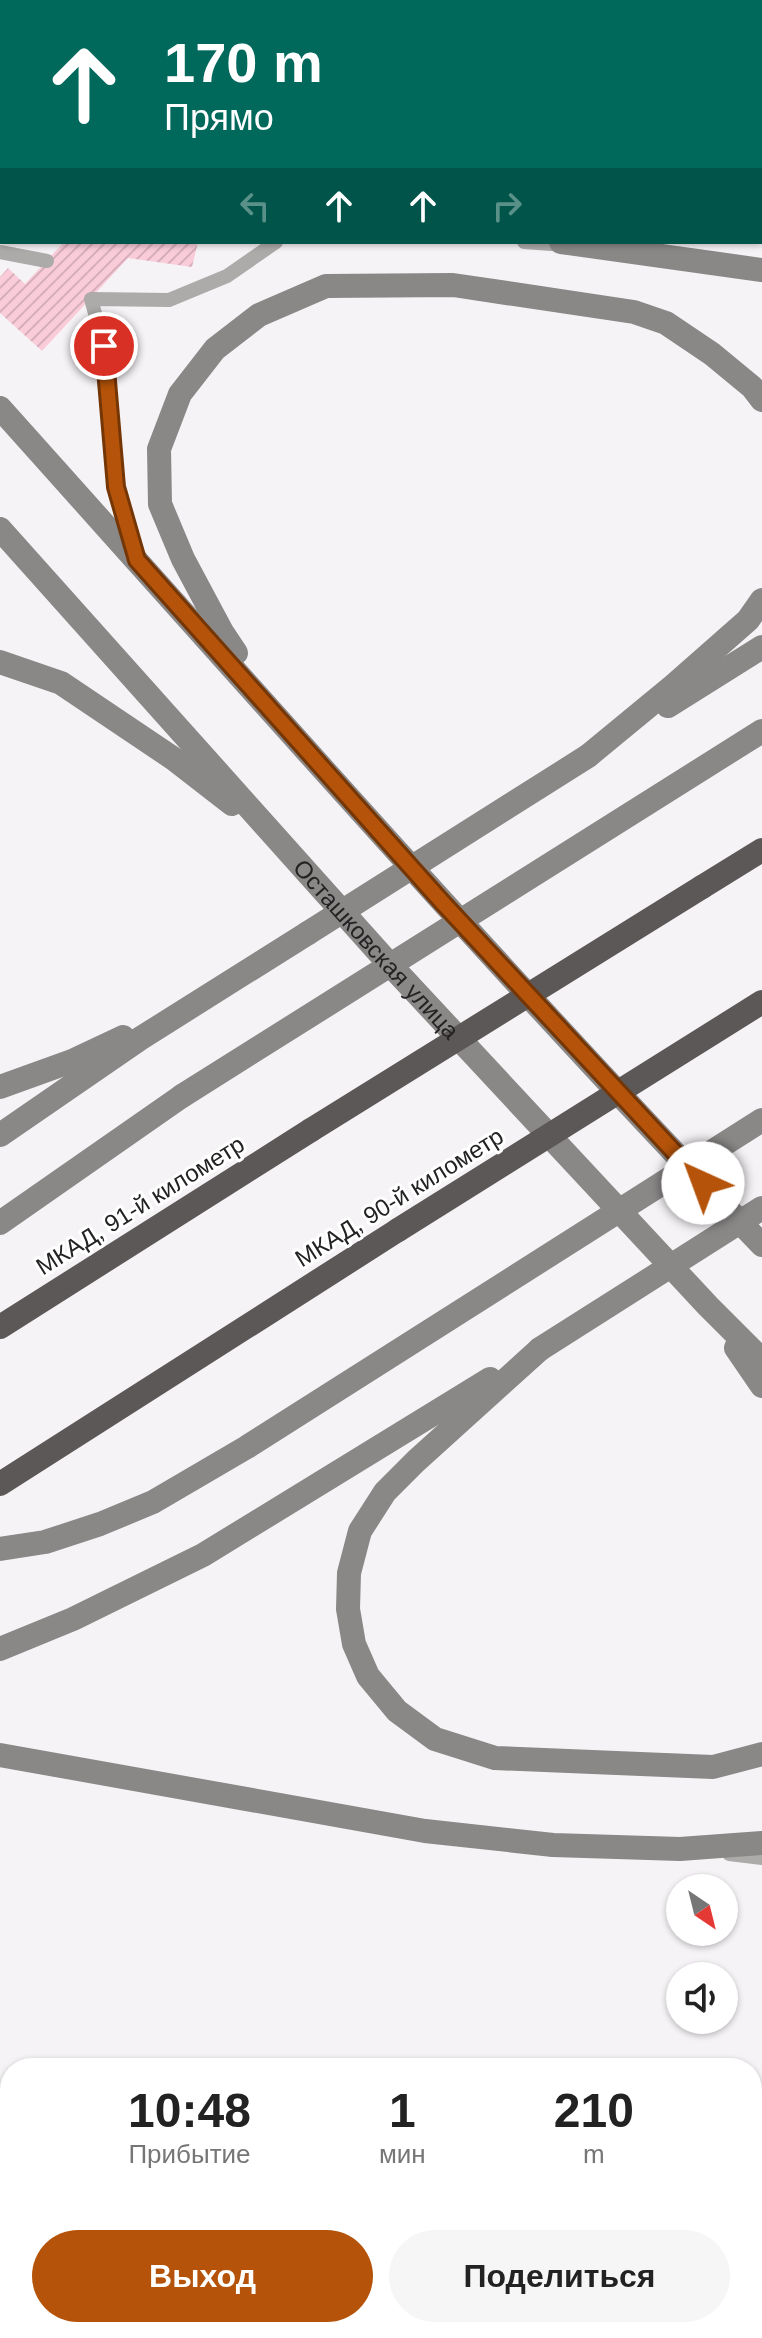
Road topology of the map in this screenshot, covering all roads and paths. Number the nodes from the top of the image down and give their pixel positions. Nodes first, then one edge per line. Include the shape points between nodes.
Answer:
1 (273, 244) edge
2 (552, 244) edge
3 (574, 244) edge
4 (594, 247) junction
5 (0, 252) edge
6 (47, 261) dead end
7 (762, 270) edge
8 (762, 400) edge
9 (0, 408) edge
10 (0, 529) edge
11 (137, 560) junction
12 (762, 600) edge
13 (762, 647) edge
14 (0, 662) edge
15 (762, 731) edge
16 (292, 734) junction
17 (588, 756) junction
18 (284, 846) junction
19 (762, 850) edge
20 (762, 1002) edge
21 (139, 1034) junction
22 (0, 1087) edge
23 (762, 1120) edge
24 (0, 1135) edge
25 (762, 1208) edge
26 (0, 1223) edge
27 (762, 1245) edge
28 (708, 1306) junction
29 (0, 1327) edge
30 (762, 1360) edge
31 (762, 1386) edge
32 (484, 1391) junction
33 (0, 1484) edge
34 (0, 1549) edge
35 (0, 1649) edge
36 (762, 1754) edge
37 (0, 1755) edge
38 (762, 1843) edge
39 (680, 1849) junction
40 (762, 1858) edge

1 - 11 lane via 227,276 169,300 91,299 104,346 116,487
2 - 4 lane
3 - 4 main road
4 - 7 main road
5 - 6 lane
8 - 16 main road via 678,331 634,312 453,285 326,286 259,315 215,349 180,394 159,449 160,504 222,632
9 - 11 main road
10 - 18 main road, Осташковская улица
11 - 16 main road
12 - 17 main road via 748,620
13 - 17 main road
14 - 18 main road via 61,683 174,759
15 - 26 main road, bridge via 182,1096
16 - 27 main road
17 - 21 main road, bridge
18 - 28 main road, Осташковская улица
19 - 29 highway, МКАД, 91-й километр, bridge
20 - 33 highway, МКАД, 90-й километр, bridge
21 - 22 main road
21 - 24 main road
23 - 34 main road, bridge via 153,1502 45,1542
25 - 32 main road, bridge via 540,1349
28 - 30 main road, Осташковская улица
28 - 31 main road
32 - 35 main road via 203,1555
32 - 36 main road via 385,1492 360,1531 349,1573 348,1609 354,1644 368,1676 397,1711 435,1739 495,1758 713,1767
37 - 39 main road via 425,1831 553,1845
38 - 39 main road
39 - 40 lane

